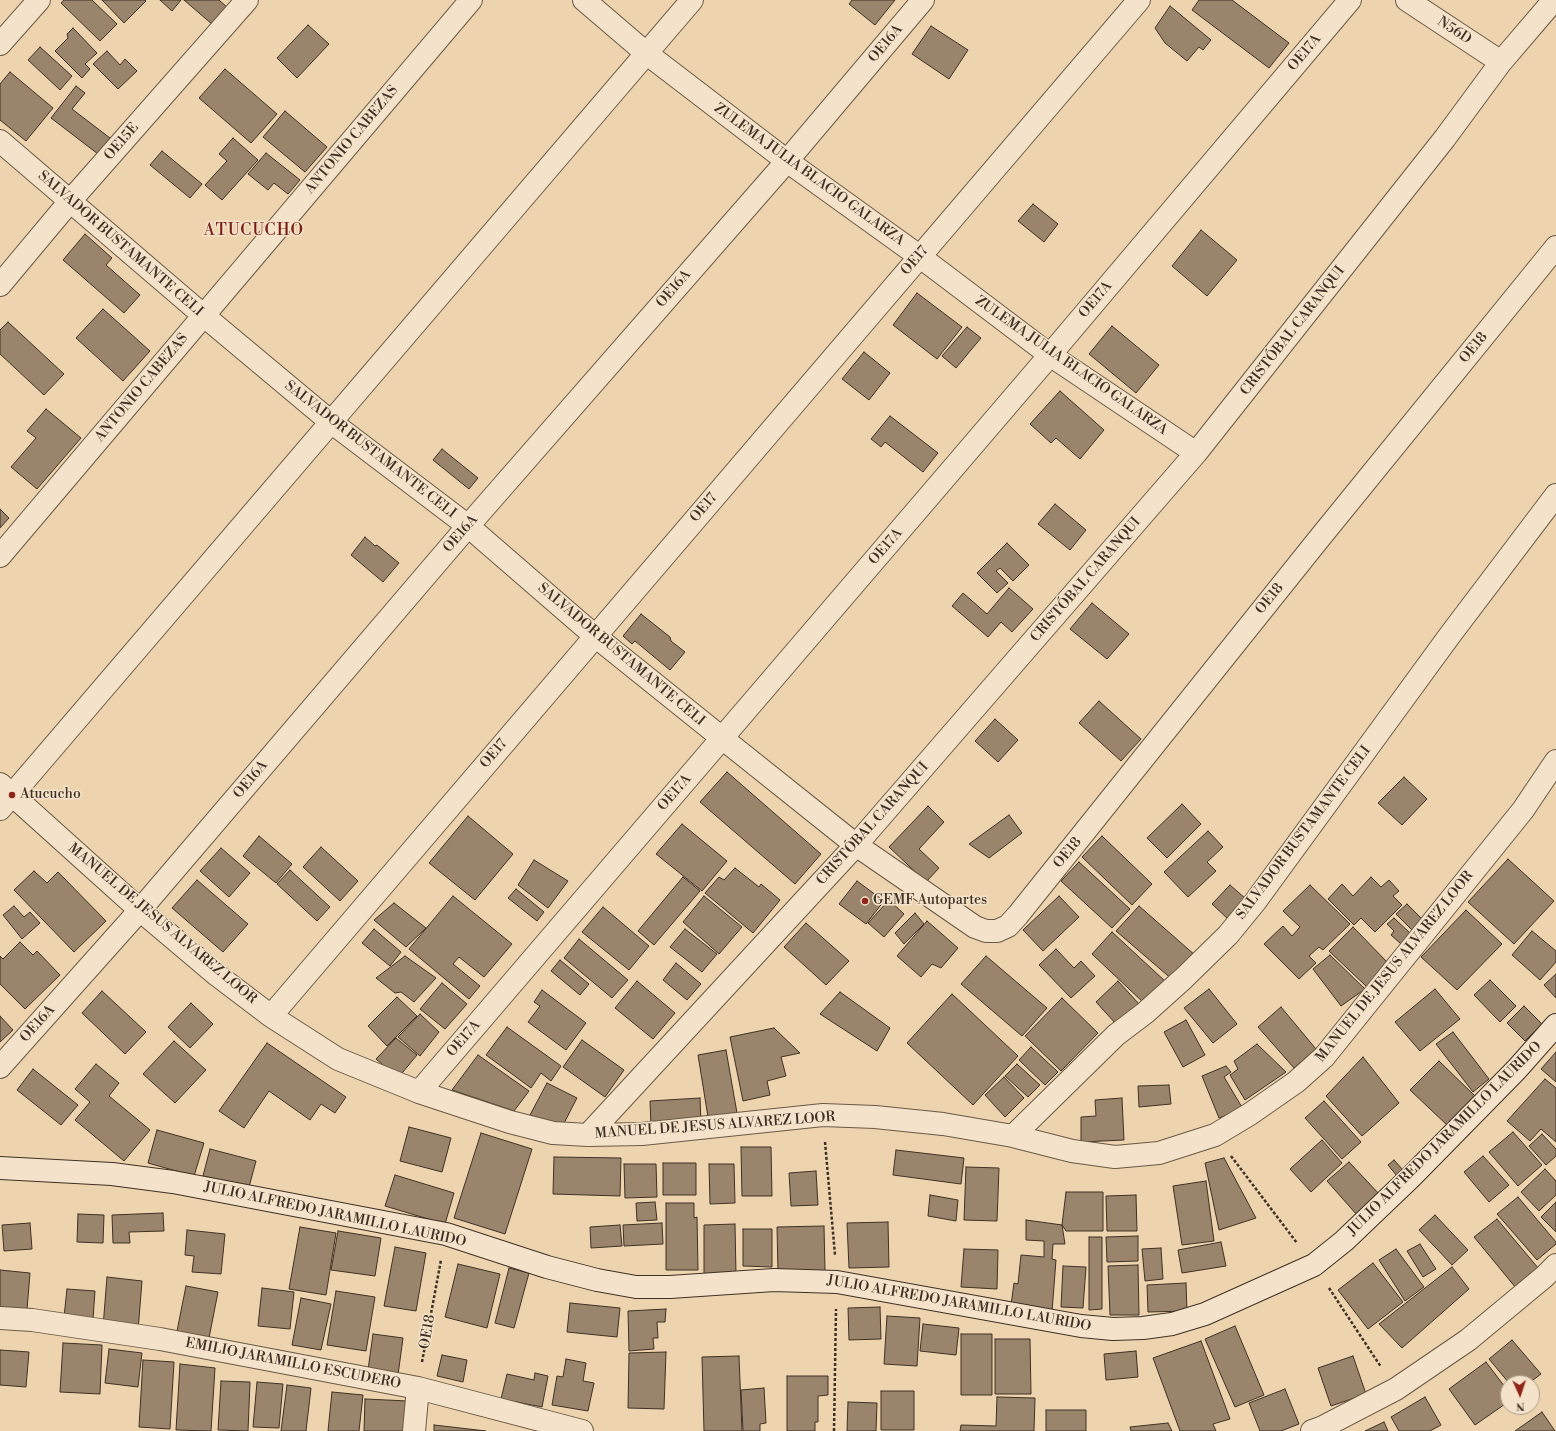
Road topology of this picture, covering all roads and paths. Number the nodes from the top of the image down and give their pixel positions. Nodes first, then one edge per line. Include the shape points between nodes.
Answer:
1 (39, 0) edge
2 (247, 0) edge
3 (471, 0) edge
4 (584, 0) edge
5 (692, 0) edge
6 (923, 0) edge
7 (1139, 0) edge
8 (1350, 0) edge
9 (1407, 0) edge
10 (1554, 0) edge
11 (0, 44) edge
12 (646, 54) junction
13 (1501, 62) junction
14 (0, 141) edge
15 (786, 161) junction
16 (71, 200) junction
17 (1556, 247) edge
18 (919, 256) junction
19 (0, 285) edge
20 (203, 315) junction
21 (1050, 354) junction
22 (331, 422) junction
23 (1196, 453) junction
24 (1556, 495) edge
25 (468, 526) junction
26 (0, 556) edge
27 (595, 636) junction
28 (722, 738) junction
29 (1556, 761) edge
30 (1556, 782) edge
31 (4, 796) edge
32 (1523, 810) junction
33 (856, 845) junction
34 (140, 910) junction
35 (975, 927) joint
36 (271, 1016) junction
37 (1556, 1025) edge
38 (0, 1067) edge
39 (419, 1092) junction
40 (588, 1136) junction
41 (1013, 1136) junction
42 (0, 1168) edge
43 (446, 1234) junction
44 (1556, 1265) edge
45 (0, 1318) edge
46 (418, 1388) junction
47 (414, 1431) edge
48 (582, 1431) edge
49 (1312, 1431) edge

1 - 11 street
2 - 16 street, OE15E
3 - 20 street, ANTONIO CABEZAS
4 - 12 street, ZULEMA JULIA BLACIO GALARZA
5 - 12 street
6 - 15 street, OE16A
7 - 18 street, OE17
8 - 21 street, OE17A
9 - 13 street, N56D
10 - 13 street, CRISTÓBAL CARANQUI
12 - 15 street, ZULEMA JULIA BLACIO GALARZA
12 - 22 street
13 - 23 street, CRISTÓBAL CARANQUI via 1445,138
14 - 16 street, SALVADOR BUSTAMANTE CELI
15 - 18 street, ZULEMA JULIA BLACIO GALARZA
15 - 25 street, OE16A
16 - 19 street, OE15E
16 - 20 street, SALVADOR BUSTAMANTE CELI
17 - 35 street, OE18 via 1018,915 1008,926 997,931
18 - 21 street, ZULEMA JULIA BLACIO GALARZA
18 - 27 street, OE17
20 - 22 street, SALVADOR BUSTAMANTE CELI
20 - 26 street, ANTONIO CABEZAS
21 - 23 street, ZULEMA JULIA BLACIO GALARZA
21 - 28 street, OE17A
22 - 25 street, SALVADOR BUSTAMANTE CELI
22 - 31 street
23 - 33 street, CRISTÓBAL CARANQUI
24 - 41 street, SALVADOR BUSTAMANTE CELI via 1228,935 1179,983 1116,1035
25 - 27 street, SALVADOR BUSTAMANTE CELI
25 - 34 street, OE16A
27 - 28 street, SALVADOR BUSTAMANTE CELI
27 - 36 street, OE17
28 - 33 street, SALVADOR BUSTAMANTE CELI
28 - 39 street, OE17A
29 - 32 street, MANUEL DE JESUS ALVAREZ LOOR
30 - 32 street
31 - 34 street, MANUEL DE JESUS ALVAREZ LOOR
32 - 41 street, MANUEL DE JESUS ALVAREZ LOOR via 1324,1058 1296,1082 1250,1114 1215,1135 1152,1154 1115,1157 1072,1151
33 - 35 street, SALVADOR BUSTAMANTE CELI
33 - 40 street, CRISTÓBAL CARANQUI
34 - 36 street, MANUEL DE JESUS ALVAREZ LOOR via 217,975
34 - 38 street, OE16A
36 - 39 street, MANUEL DE JESUS ALVAREZ LOOR via 338,1059
37 - 43 street, JULIO ALFREDO JARAMILLO LAURIDO via 1517,1069 1411,1177 1326,1256 1314,1265 1266,1288 1205,1314 1172,1324 1113,1329 1081,1326 837,1282 774,1280 670,1288 636,1287 547,1267
39 - 40 street, MANUEL DE JESUS ALVAREZ LOOR via 510,1122 553,1133
40 - 41 street, MANUEL DE JESUS ALVAREZ LOOR via 642,1134 823,1116 875,1117 943,1124
42 - 43 street, JULIO ALFREDO JARAMILLO LAURIDO via 112,1174 173,1182
43 - 46 path, OE18
44 - 49 street via 1468,1340 1396,1389
45 - 46 street, EMILIO JARAMILLO ESCUDERO via 32,1320 160,1339
46 - 47 street
46 - 48 street, EMILIO JARAMILLO ESCUDERO

